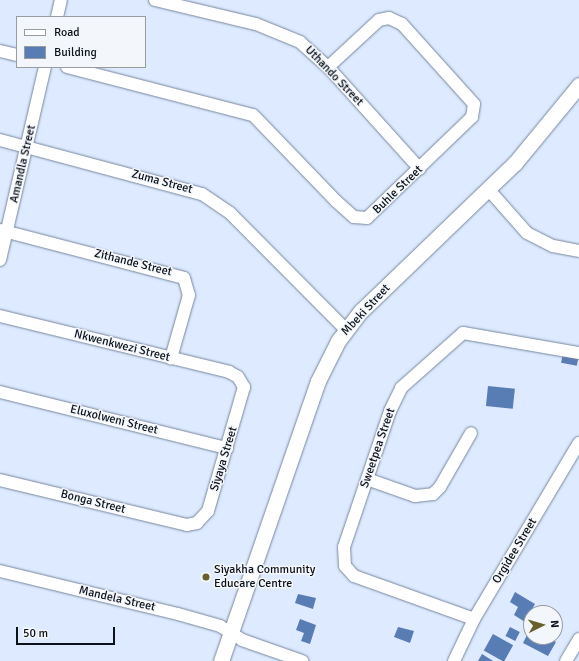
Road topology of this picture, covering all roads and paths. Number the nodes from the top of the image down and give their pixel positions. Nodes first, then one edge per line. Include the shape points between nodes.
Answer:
1 (60, 0) edge
2 (155, 0) edge
3 (57, 16) edge
4 (0, 51) edge
5 (16, 55) edge
6 (328, 67) junction
7 (45, 68) edge
8 (71, 68) edge
9 (579, 85) edge
10 (0, 140) edge
11 (26, 146) junction
12 (420, 169) junction
13 (488, 190) junction
14 (3, 231) edge
15 (579, 251) edge
16 (0, 260) edge
17 (0, 316) edge
18 (346, 330) junction
19 (579, 353) edge
20 (171, 358) junction
21 (242, 381) joint
22 (0, 392) edge
23 (472, 432) dead end
24 (579, 443) edge
25 (227, 448) junction
26 (367, 479) junction
27 (0, 480) edge
28 (187, 525) joint
29 (0, 572) edge
30 (474, 619) junction
31 (231, 633) junction
32 (579, 639) edge
33 (221, 661) edge
34 (302, 661) edge
35 (454, 661) edge
36 (566, 661) edge

1 - 3 street
2 - 6 street, Uthando Street via 284,33 300,42
4 - 5 street
6 - 12 street, Uthando Street
6 - 12 street, Buhle Street via 379,20 389,18 402,24 471,98 472,117
7 - 11 street, Amandla Street
8 - 12 street, Buhle Street via 252,115 336,201 358,219 372,216
9 - 13 street, Mbeki Street via 544,131
10 - 11 street, Zuma Street
11 - 14 street, Amandla Street
11 - 18 street, Zuma Street via 202,194 230,213
13 - 15 street via 527,233 553,246
13 - 18 street, Mbeki Street
14 - 16 street, Amandla Street
14 - 20 street, Zithande Street via 184,278 189,295
17 - 20 street, Nkwenkwezi Street
18 - 31 street, Mbeki Street via 318,382
19 - 26 street, Sweetpea Street via 478,334 456,336 400,388
20 - 21 street, Nkwenkwezi Street via 229,372
21 - 25 street, Siyaya Street via 242,398
22 - 25 street, Eluxolweni Street
23 - 26 street via 440,487 433,494 415,496
24 - 30 street, Orgidee Street
25 - 28 street, Siyaya Street via 206,517
26 - 30 street, Sweetpea Street via 344,547 348,570
27 - 28 street, Bonga Street
29 - 31 street, Mandela Street via 178,614
30 - 35 street, Orgidee Street
31 - 33 street, Mbeki Street
31 - 34 street, Mandela Street
32 - 36 street

